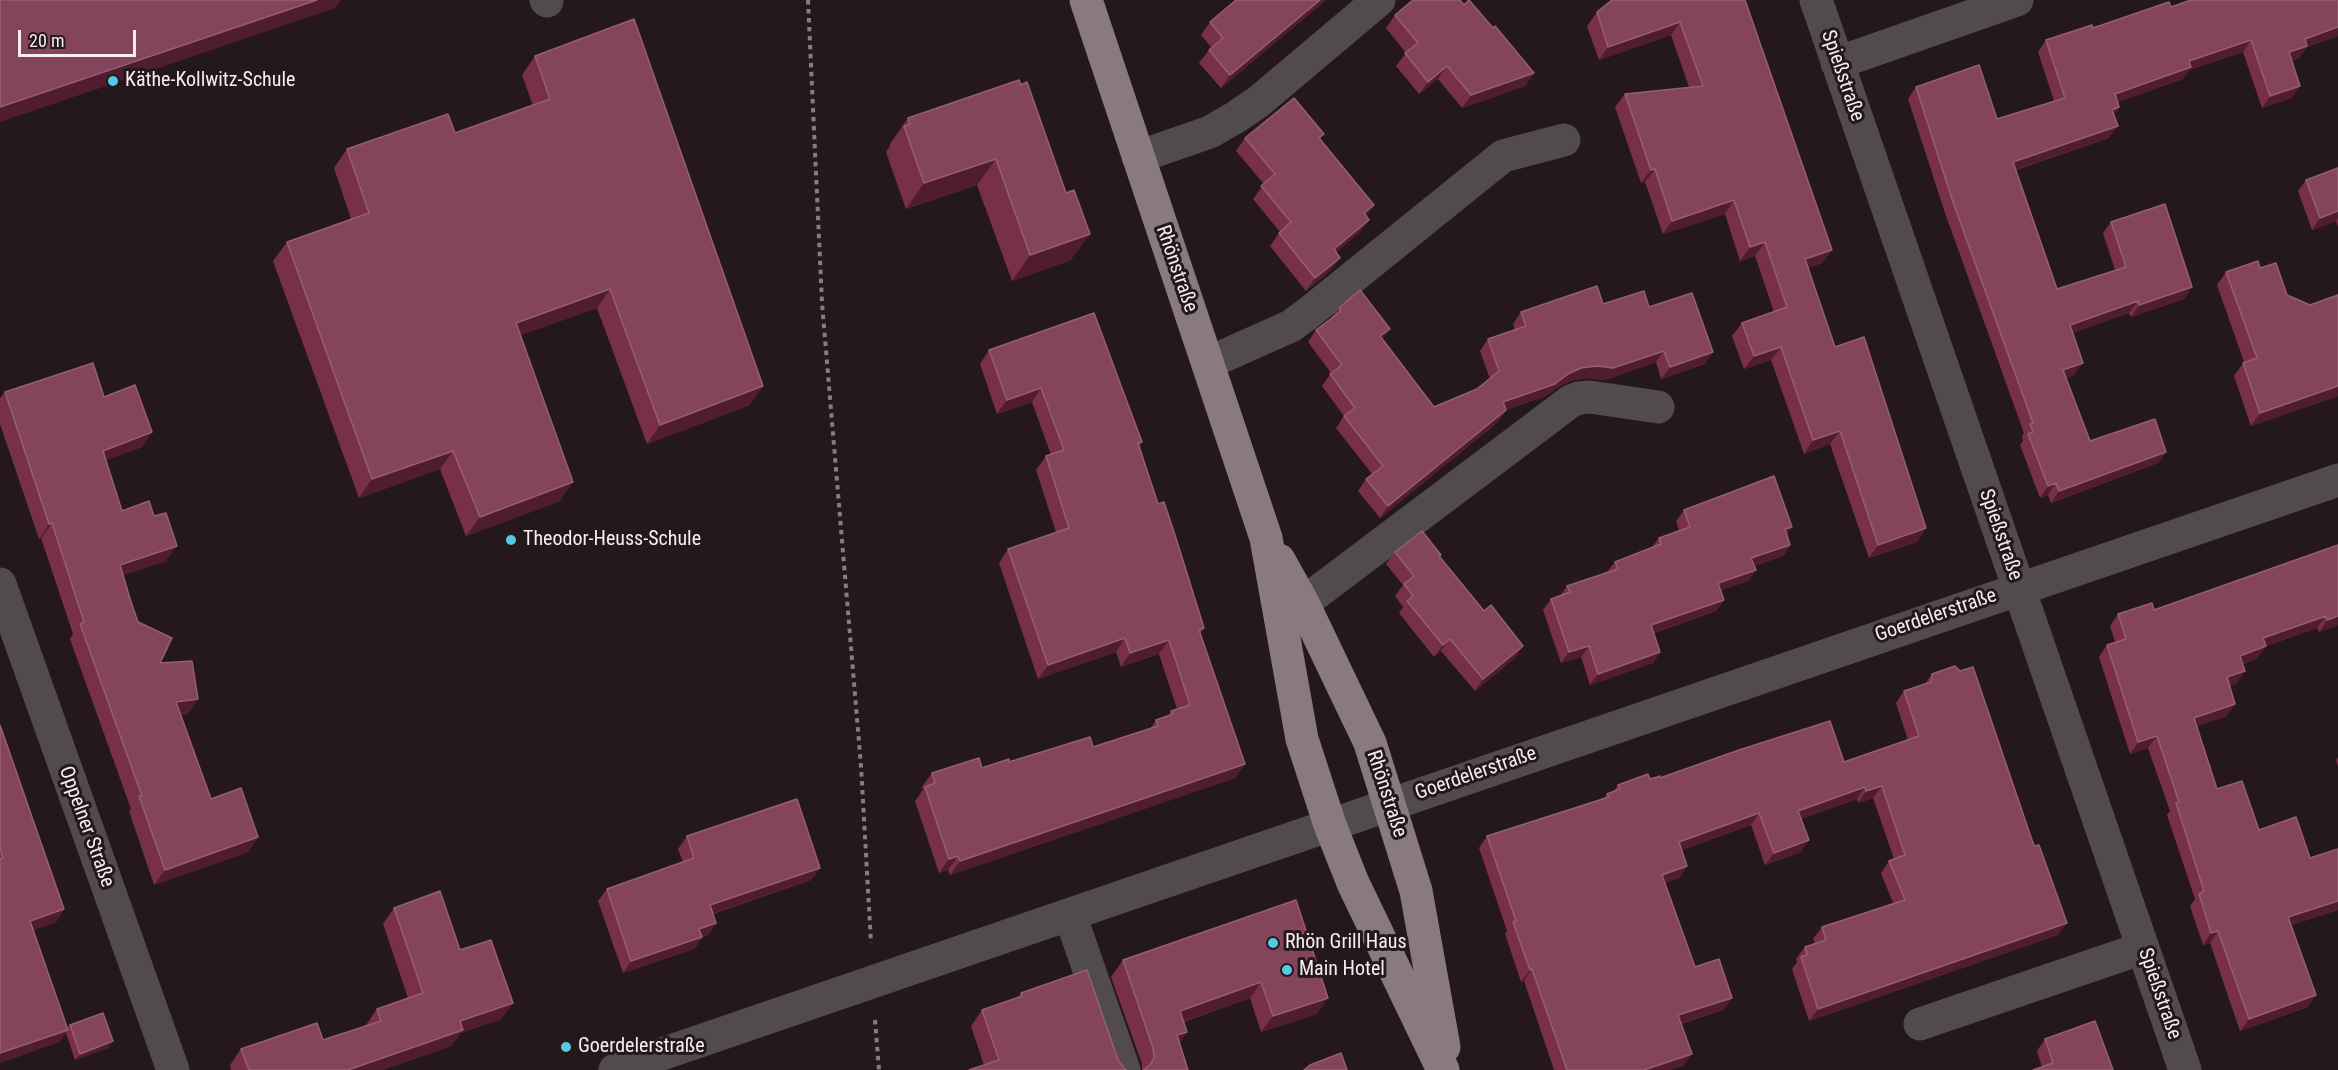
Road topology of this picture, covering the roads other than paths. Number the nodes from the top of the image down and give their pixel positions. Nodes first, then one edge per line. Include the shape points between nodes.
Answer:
1 (1086, 0) edge
2 (1378, 0) edge
3 (1816, 0) edge
4 (2017, 0) edge
5 (1837, 63) junction
6 (1564, 140) dead end
7 (1138, 157) junction
8 (1208, 363) junction
9 (1658, 407) dead end
10 (2338, 480) edge
11 (1266, 538) junction
12 (0, 584) edge
13 (2019, 588) junction
14 (1303, 603) junction
15 (1390, 804) junction
16 (1330, 825) junction
17 (1070, 915) junction
18 (2143, 948) junction
19 (1920, 1024) dead end
20 (173, 1070) edge
21 (615, 1070) edge
22 (1124, 1070) edge
23 (1443, 1070) edge
24 (1448, 1070) edge
25 (2185, 1070) edge

1 - 7 main road, Rhönstraße
2 - 7 street via 1236,117 1210,132
3 - 5 street, Spießstraße
4 - 5 street
5 - 13 street, Spießstraße
6 - 8 street via 1503,156 1291,326
7 - 8 main road, Rhönstraße
8 - 11 main road, Rhönstraße
9 - 14 street via 1590,397 1571,401
10 - 13 street, Goerdelerstraße
11 - 14 main road, Rhönstraße
11 - 16 main road, Rhönstraße via 1302,739
12 - 20 street, Oppelner Straße
13 - 15 street, Goerdelerstraße
13 - 18 street, Spießstraße
14 - 15 main road, Rhönstraße via 1370,743
15 - 16 street, Goerdelerstraße
15 - 24 main road, Rhönstraße via 1416,891
16 - 17 street, Goerdelerstraße
16 - 23 main road, Rhönstraße via 1353,883
17 - 21 street, Goerdelerstraße
17 - 22 street
18 - 19 street
18 - 25 street, Spießstraße

